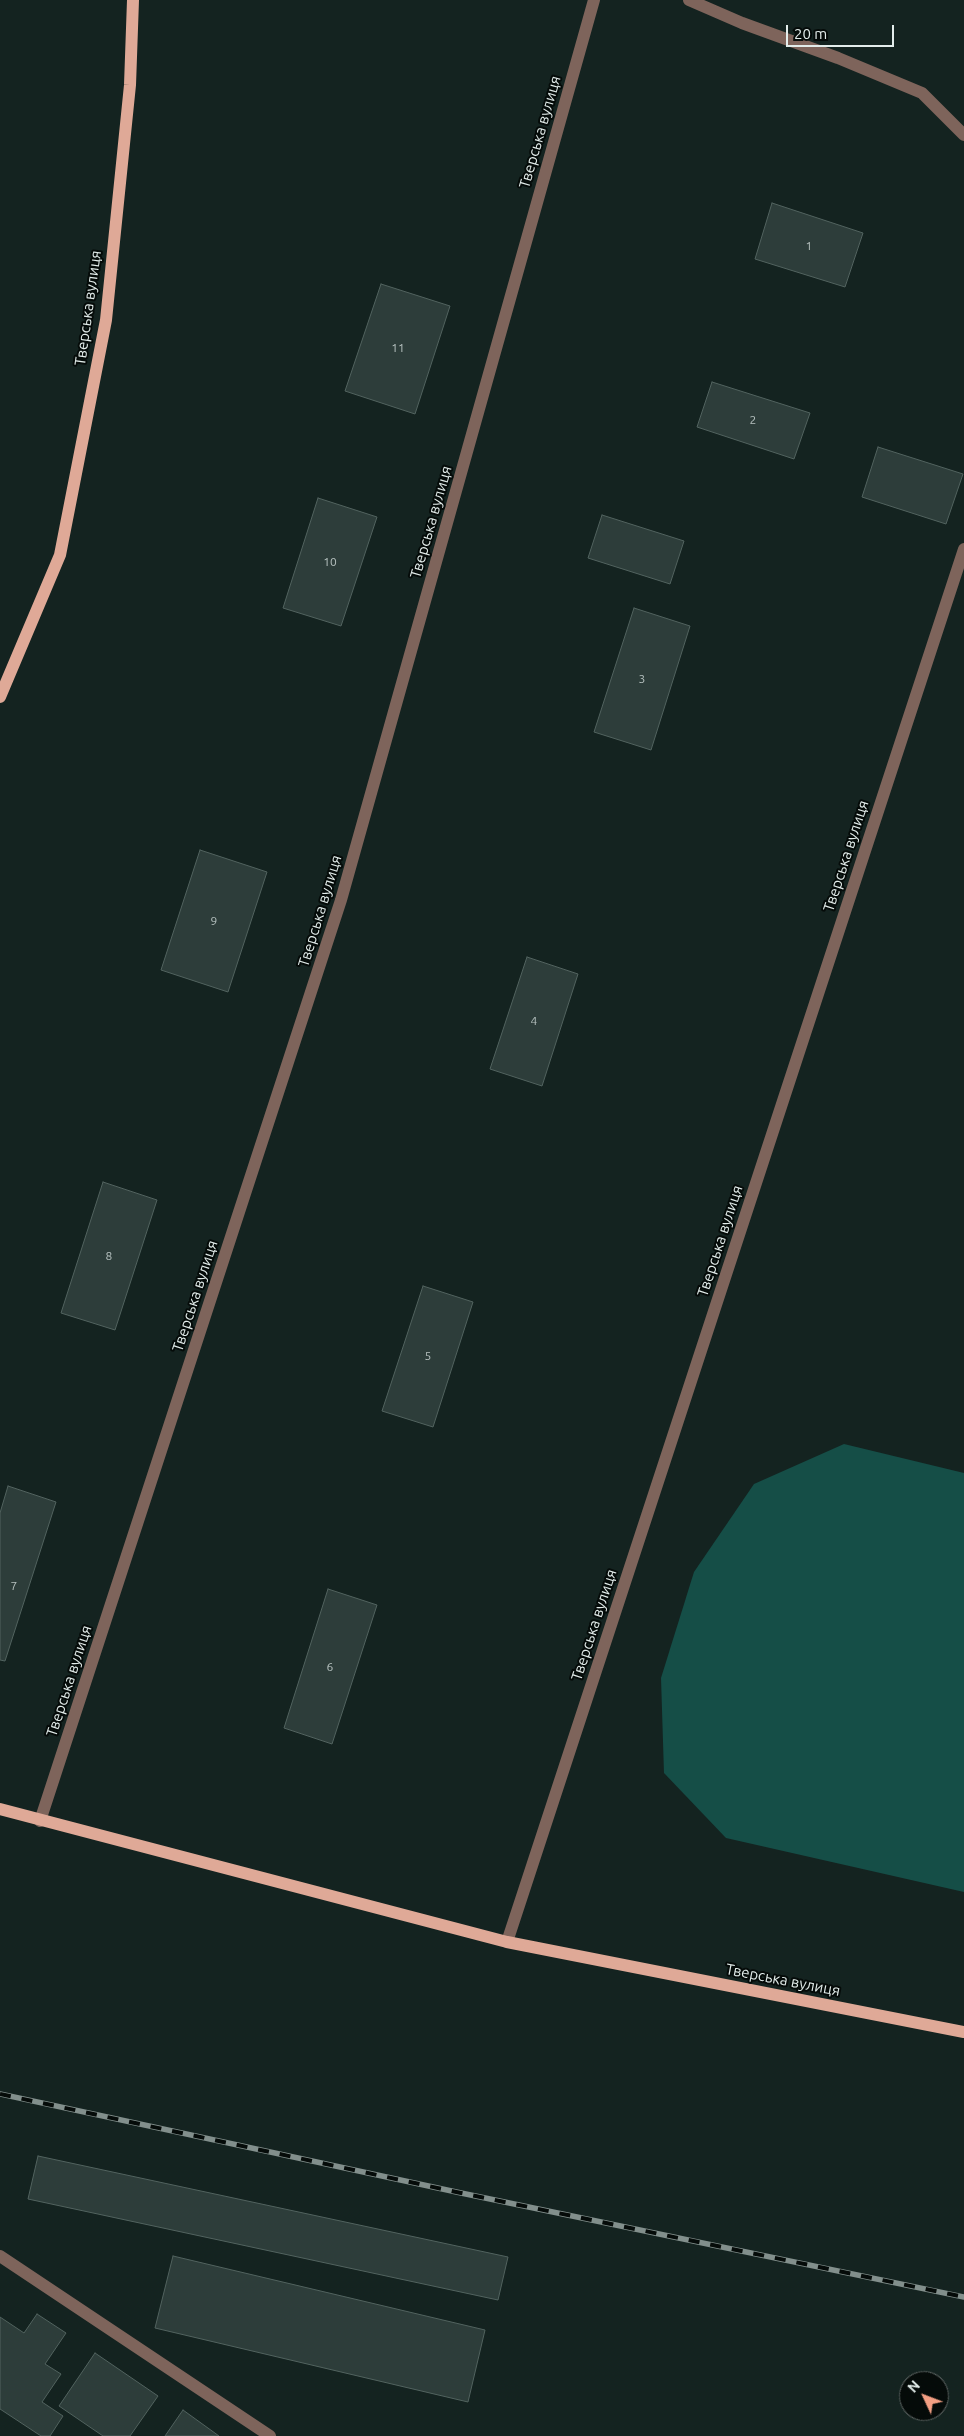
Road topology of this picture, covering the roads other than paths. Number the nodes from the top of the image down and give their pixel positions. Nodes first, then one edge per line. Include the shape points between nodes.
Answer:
1 (133, 0) edge
2 (594, 0) edge
3 (689, 0) edge
4 (964, 135) edge
5 (964, 549) edge
6 (0, 697) edge
7 (0, 1809) edge
8 (40, 1820) junction
9 (507, 1942) junction
10 (964, 2032) edge
11 (0, 2256) edge
12 (270, 2436) edge

1 - 6 main road, Тверська вулиця via 130,85 106,320 60,555
2 - 8 street, Тверська вулиця via 341,900
3 - 4 street via 922,93
5 - 9 street, Тверська вулиця
7 - 8 main road, Тверська вулиця
8 - 9 main road, Тверська вулиця
9 - 10 main road, Тверська вулиця
11 - 12 street

